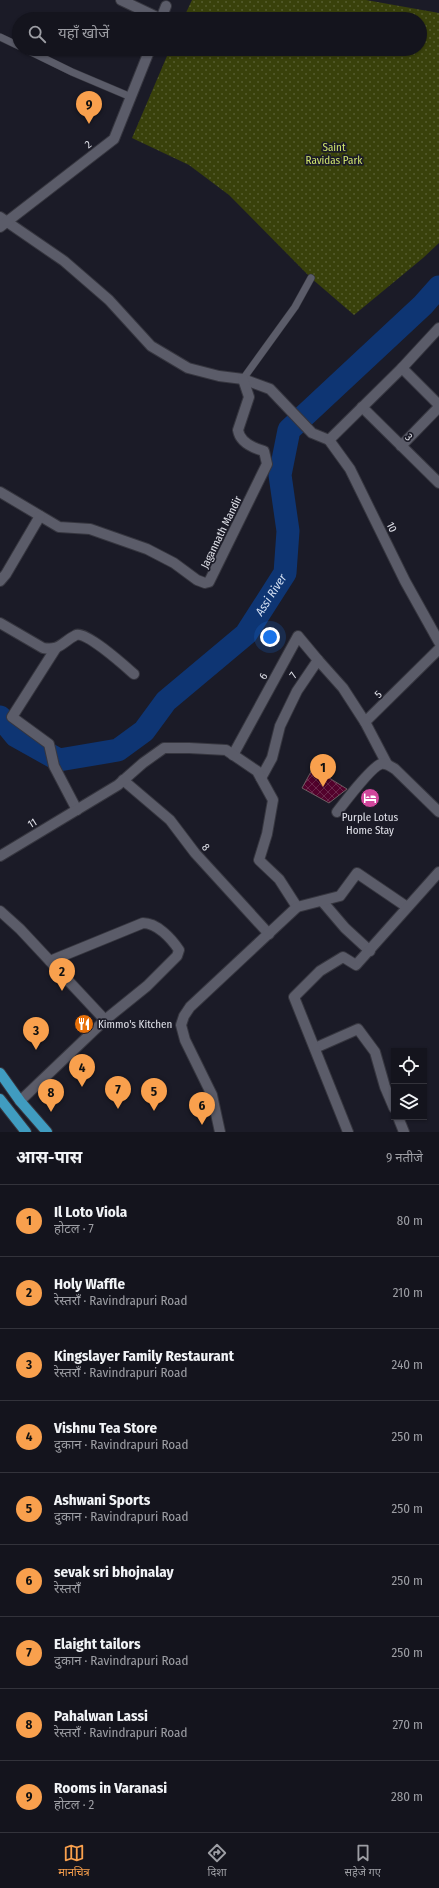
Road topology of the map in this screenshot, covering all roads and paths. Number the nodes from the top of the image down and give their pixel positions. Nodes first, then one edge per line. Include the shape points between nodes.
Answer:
1 (121, 0) edge
2 (138, 4) edge
3 (166, 6) dead end
4 (150, 12) edge
5 (164, 12) edge
6 (0, 37) edge
7 (12, 43) edge
8 (39, 56) edge
9 (147, 56) edge
10 (131, 97) junction
11 (2, 222) edge
12 (311, 278) dead end
13 (439, 328) edge
14 (402, 368) junction
15 (243, 378) junction
16 (439, 406) edge
17 (362, 407) junction
18 (329, 440) junction
19 (401, 446) junction
20 (439, 483) edge
21 (0, 492) edge
22 (40, 516) junction
23 (0, 581) edge
24 (0, 623) edge
25 (439, 642) edge
26 (56, 648) junction
27 (439, 649) edge
28 (318, 660) junction
29 (134, 674) dead end
30 (365, 722) junction
31 (232, 755) junction
32 (387, 764) junction
33 (261, 778) junction
34 (123, 780) junction
35 (77, 810) junction
36 (337, 812) dead end
37 (439, 812) edge
38 (0, 856) edge
39 (439, 872) edge
40 (322, 901) junction
41 (297, 907) junction
42 (407, 907) junction
43 (0, 912) edge
44 (269, 934) junction
45 (370, 950) junction
46 (50, 961) junction
47 (105, 1020) junction
48 (315, 1048) junction
49 (0, 1074) edge
50 (0, 1100) edge
51 (20, 1101) junction
52 (391, 1101) edge
53 (399, 1120) edge
54 (26, 1132) edge
55 (47, 1132) edge
56 (220, 1132) edge
57 (348, 1132) edge
58 (404, 1132) edge

1 - 2 street
2 - 4 street
3 - 5 street
6 - 7 lane
8 - 10 lane
9 - 10 street, 2
10 - 11 street, 2 via 114,139
11 - 15 street via 64,260 109,300 157,350 188,368 219,376
12 - 15 lane via 295,306
13 - 14 street
14 - 16 street
14 - 17 street
15 - 18 street via 270,389 312,433
15 - 22 street, Jagannath Mandir via 249,397 238,430 239,435 243,441 264,451 267,464 209,582 197,580 174,563 147,549 90,529 59,527
16 - 19 street
17 - 18 street
17 - 19 street, 3
18 - 25 street, 10 via 350,469 405,581
19 - 20 street, 3
21 - 22 street, Jagannath Mandir
22 - 23 street
24 - 26 street via 43,648
26 - 29 street via 82,634
26 - 35 street via 12,717 49,744 54,766
27 - 30 street, 5
28 - 30 street via 343,688
28 - 31 street, 6 via 298,636
28 - 33 street, 7 via 297,691 280,726 272,758
30 - 32 street
31 - 33 street, 11 via 257,771
31 - 34 street, 11 via 226,750 164,748
32 - 36 street via 377,766
32 - 37 street
33 - 41 street, 11 via 273,800 259,860 279,879
34 - 35 street, 11
34 - 44 street, 8 via 170,820 195,853
35 - 38 street, 11
39 - 42 street
40 - 41 street
40 - 42 street via 340,896 357,873
40 - 45 street via 345,928
41 - 44 street
42 - 45 street
43 - 46 street
44 - 56 street via 190,1007 181,1026 185,1040 212,1095
45 - 48 street via 356,966 343,957 331,964 320,971 294,997
46 - 47 street
46 - 47 street via 142,923 155,926 175,944 179,950 177,956 147,986
47 - 51 street
48 - 52 street via 358,1029 375,1052
48 - 57 street
49 - 51 main road
50 - 54 main road
51 - 55 main road
53 - 58 street

